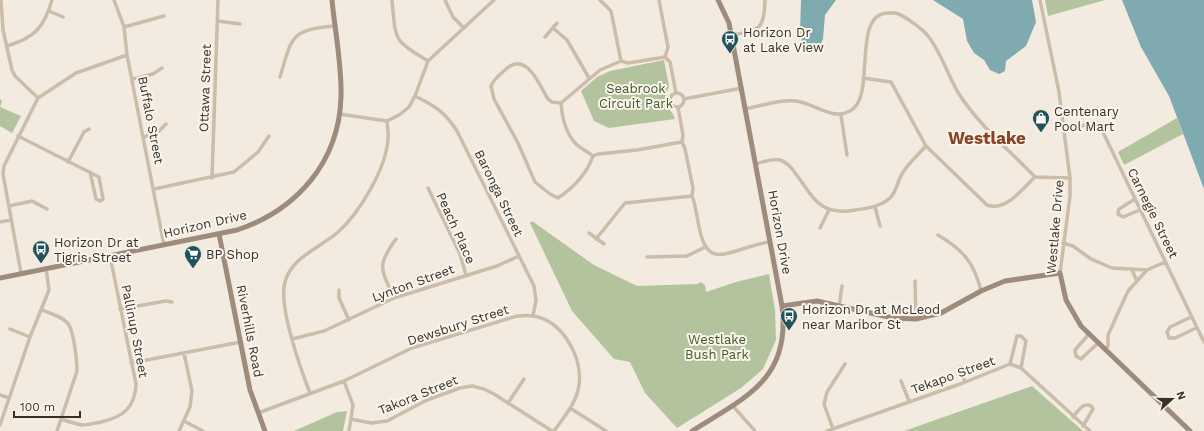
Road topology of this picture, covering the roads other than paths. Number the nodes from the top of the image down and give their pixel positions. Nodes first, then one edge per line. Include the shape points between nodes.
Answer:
1 (1, 0) edge
2 (52, 0) edge
3 (114, 0) edge
4 (218, 0) edge
5 (332, 0) edge
6 (392, 0) edge
7 (445, 0) edge
8 (494, 0) edge
9 (600, 0) edge
10 (659, 0) edge
11 (718, 0) edge
12 (765, 0) edge
13 (1040, 0) edge
14 (49, 11) junction
15 (164, 16) dead end
16 (62, 17) dead end
17 (218, 21) junction
18 (557, 23) dead end
19 (240, 24) dead end
20 (334, 26) junction
21 (124, 27) junction
22 (464, 28) junction
23 (553, 28) junction
24 (732, 35) junction
25 (545, 37) dead end
26 (7, 46) junction
27 (127, 55) junction
28 (665, 57) junction
29 (621, 60) junction
30 (428, 61) junction
31 (162, 68) dead end
32 (280, 77) dead end
33 (589, 78) junction
34 (863, 78) junction
35 (133, 79) junction
36 (742, 88) junction
37 (676, 93) junction
38 (415, 96) junction
39 (38, 98) junction
40 (684, 99) junction
41 (561, 103) junction
42 (678, 107) junction
43 (746, 109) junction
44 (339, 114) junction
45 (841, 115) junction
46 (387, 121) junction
47 (166, 124) dead end
48 (1064, 128) junction
49 (89, 129) dead end
50 (18, 136) junction
51 (270, 136) dead end
52 (144, 137) junction
53 (682, 142) junction
54 (926, 146) junction
55 (848, 155) dead end
56 (593, 156) junction
57 (68, 162) junction
58 (756, 164) junction
59 (2, 165) edge
60 (90, 172) junction
61 (1035, 177) junction
62 (212, 178) junction
63 (1070, 178) junction
64 (428, 188) dead end
65 (154, 189) junction
66 (692, 196) junction
67 (1135, 199) junction
68 (9, 206) junction
69 (875, 207) junction
70 (47, 209) dead end
71 (829, 210) junction
72 (1140, 210) junction
73 (11, 220) junction
74 (0, 222) edge
75 (880, 226) dead end
76 (820, 228) dead end
77 (589, 233) dead end
78 (219, 234) junction
79 (938, 235) dead end
80 (396, 239) dead end
81 (596, 239) junction
82 (770, 242) junction
83 (1063, 243) junction
84 (604, 244) dead end
85 (164, 245) junction
86 (705, 247) junction
87 (110, 256) junction
88 (518, 256) junction
89 (647, 257) dead end
90 (1165, 262) junction
91 (46, 268) junction
92 (1132, 270) junction
93 (1147, 270) junction
94 (21, 273) junction
95 (1060, 273) junction
96 (466, 275) junction
97 (0, 278) edge
98 (915, 281) dead end
99 (1137, 281) junction
100 (842, 286) dead end
101 (339, 290) dead end
102 (981, 291) junction
103 (394, 298) junction
104 (172, 302) dead end
105 (782, 306) junction
106 (839, 307) junction
107 (120, 309) junction
108 (42, 310) junction
109 (533, 316) junction
110 (1191, 317) junction
111 (916, 319) junction
112 (349, 320) junction
113 (1196, 328) junction
114 (10, 329) dead end
115 (1088, 334) junction
116 (30, 337) junction
117 (292, 339) junction
118 (241, 342) junction
119 (1204, 342) edge
120 (1098, 343) junction
121 (1105, 349) junction
122 (184, 354) junction
123 (131, 363) junction
124 (845, 364) dead end
125 (1010, 364) junction
126 (960, 367) dead end
127 (1022, 368) junction
128 (524, 379) dead end
129 (344, 381) junction
130 (901, 381) dead end
131 (965, 382) junction
132 (310, 394) junction
133 (0, 395) edge
134 (9, 398) junction
135 (909, 401) junction
136 (508, 403) junction
137 (732, 405) junction
138 (570, 408) junction
139 (258, 413) junction
140 (1073, 417) junction
141 (61, 419) junction
142 (351, 419) junction
143 (184, 421) junction
144 (0, 425) edge
145 (1082, 426) junction
146 (833, 428) junction
147 (56, 431) edge
148 (179, 431) edge
149 (204, 431) edge
150 (265, 431) edge
151 (349, 431) edge
152 (553, 431) edge
153 (606, 431) edge
154 (692, 431) edge
155 (755, 431) edge
156 (827, 431) edge
157 (1090, 431) edge
158 (1190, 431) edge

1 - 26 street
2 - 14 street
3 - 21 street, Buffalo Street
4 - 17 street, Ottawa Street
5 - 20 street, Horizon Drive
6 - 30 street via 396,36 402,45
7 - 22 street via 453,17
8 - 22 street
9 - 29 street via 611,11
10 - 28 street via 668,47
11 - 24 street, Horizon Drive via 728,17
12 - 24 street via 764,19 759,27
13 - 48 street, Westlake Drive
14 - 16 street
14 - 26 street via 44,23 33,35
15 - 21 street
17 - 19 street
17 - 62 street, Ottawa Street
18 - 23 street
20 - 32 street via 311,28 299,34 290,46
20 - 44 street, Horizon Drive via 341,90
21 - 27 street, Buffalo Street
22 - 30 street
23 - 25 street
23 - 33 street via 567,40
24 - 36 street, Horizon Drive
26 - 39 street via 15,76
27 - 35 street, Buffalo Street
27 - 39 street via 76,73
28 - 29 street via 628,63
28 - 37 street via 670,62
29 - 33 street
30 - 38 street
31 - 35 street via 153,74
33 - 41 street
34 - 45 street via 859,104 852,111
34 - 54 street via 891,82
34 - 61 street via 869,28 876,18 884,13 896,13 919,27 928,36 959,94 970,109
35 - 52 street, Buffalo Street
36 - 40 street
36 - 43 street, Horizon Drive
37 - 40 street
37 - 42 street via 671,96 670,101 673,106
38 - 46 street via 409,107
38 - 88 street, Baronga Street via 448,117
39 - 50 street
40 - 42 street via 683,104
41 - 56 street via 564,124 570,136 578,146
41 - 56 street via 548,99 528,67 523,64 508,67 491,86 494,99 518,143 535,182 550,194 558,198 564,194 586,172
42 - 53 street
43 - 45 street via 796,101 806,102 829,113
43 - 58 street, Horizon Drive
44 - 46 street
44 - 78 street, Horizon Drive via 327,155 300,193 286,206 263,220
45 - 55 street
46 - 117 street via 388,139 382,161 373,184 357,210 337,232 300,259 284,282
47 - 52 street via 157,133
48 - 63 street, Westlake Drive
48 - 67 street, Carnegie Street via 1097,123
49 - 57 street via 84,132
50 - 57 street
50 - 59 street
51 - 62 street via 258,152 234,172
52 - 65 street, Buffalo Street
53 - 56 street
53 - 66 street
54 - 61 street via 987,205 994,208 1005,204
54 - 69 street via 908,165 897,190
57 - 60 street
58 - 71 street via 779,159 789,164 816,202
58 - 82 street, Horizon Drive
59 - 68 street
60 - 60 street via 96,198 100,201 104,199 99,177
61 - 63 street
62 - 65 street
63 - 83 street, Westlake Drive
64 - 96 street, Peach Place via 460,254
65 - 85 street, Buffalo Street
66 - 81 street via 624,203
66 - 86 street
67 - 72 street, Carnegie Street
67 - 72 street via 1121,206 1117,212 1123,217
68 - 70 street via 32,201
68 - 73 street
69 - 71 street via 845,212
69 - 75 street
71 - 76 street
72 - 90 street, Carnegie Street
73 - 74 street
73 - 94 street
77 - 81 street
78 - 85 street, Horizon Drive
78 - 118 street, Riverhills Road
79 - 102 street via 968,258
80 - 103 street via 384,255 381,264
81 - 84 street
82 - 86 street via 724,254 714,254
82 - 105 street, Horizon Drive
83 - 92 street via 1073,246 1101,265
83 - 95 street, Westlake Drive
85 - 87 street, Horizon Drive
86 - 89 street via 687,256
87 - 91 street, Horizon Drive
87 - 107 street, Pallinup Street
88 - 96 street, Lynton Street via 497,266
88 - 109 street, Baronga Street via 536,292
90 - 93 street
90 - 110 street, Carnegie Street
91 - 94 street, Horizon Drive
91 - 108 street via 49,290
92 - 93 street
92 - 99 street
93 - 99 street
94 - 97 street, Horizon Drive
95 - 102 street via 1005,281
95 - 115 street, Westlake Drive via 1070,308
96 - 103 street, Lynton Street
98 - 111 street
99 - 121 street via 1128,291 1108,335 1108,346
100 - 106 street
101 - 112 street via 338,298
102 - 111 street via 941,313
103 - 112 street, Lynton Street
104 - 107 street
105 - 106 street via 817,301
105 - 137 street, Horizon Drive via 784,332 776,362 761,384
106 - 111 street via 893,318
107 - 123 street, Pallinup Street
108 - 116 street
108 - 141 street via 62,318 69,324 77,364
109 - 129 street, Dewsbury Street via 517,316 412,348
109 - 138 street via 557,329 575,354 579,368 579,384
110 - 113 street, Carnegie Street
110 - 113 street via 1170,328 1167,335 1169,338 1175,338
112 - 117 street, Lynton Street via 324,331
113 - 119 street, Carnegie Street
114 - 116 street
115 - 120 street, Westlake Drive
115 - 120 street via 1074,350 1076,356 1082,359
116 - 134 street
117 - 132 street
118 - 122 street
118 - 139 street, Riverhills Road via 250,390
120 - 121 street, Westlake Drive
121 - 158 street, Westlake Drive
122 - 123 street
122 - 143 street via 192,391 190,407
123 - 141 street, Pallinup Street via 136,384 135,393 123,415 82,425
124 - 146 street via 827,392 824,404
125 - 127 street, Tekapo Street
125 - 127 street via 1017,336 1021,336 1026,341
125 - 131 street, Tekapo Street
126 - 131 street
127 - 140 street, Tekapo Street
128 - 136 street
129 - 132 street, Dewsbury Street
129 - 142 street via 353,405
130 - 135 street
131 - 135 street, Tekapo Street
132 - 139 street, Dewsbury Street
133 - 134 street
134 - 144 street
135 - 146 street, Tekapo Street
136 - 142 street, Takora Street via 484,389 472,386 442,394 387,421 371,423
136 - 152 street, Takora Street
137 - 154 street, Horizon Drive
137 - 155 street
138 - 152 street
138 - 153 street
139 - 150 street, Riverhills Road
140 - 145 street, Tekapo Street
140 - 145 street via 1083,406 1091,406 1091,413
141 - 147 street
142 - 151 street
143 - 148 street
143 - 149 street
145 - 157 street, Tekapo Street
146 - 156 street, Tekapo Street

